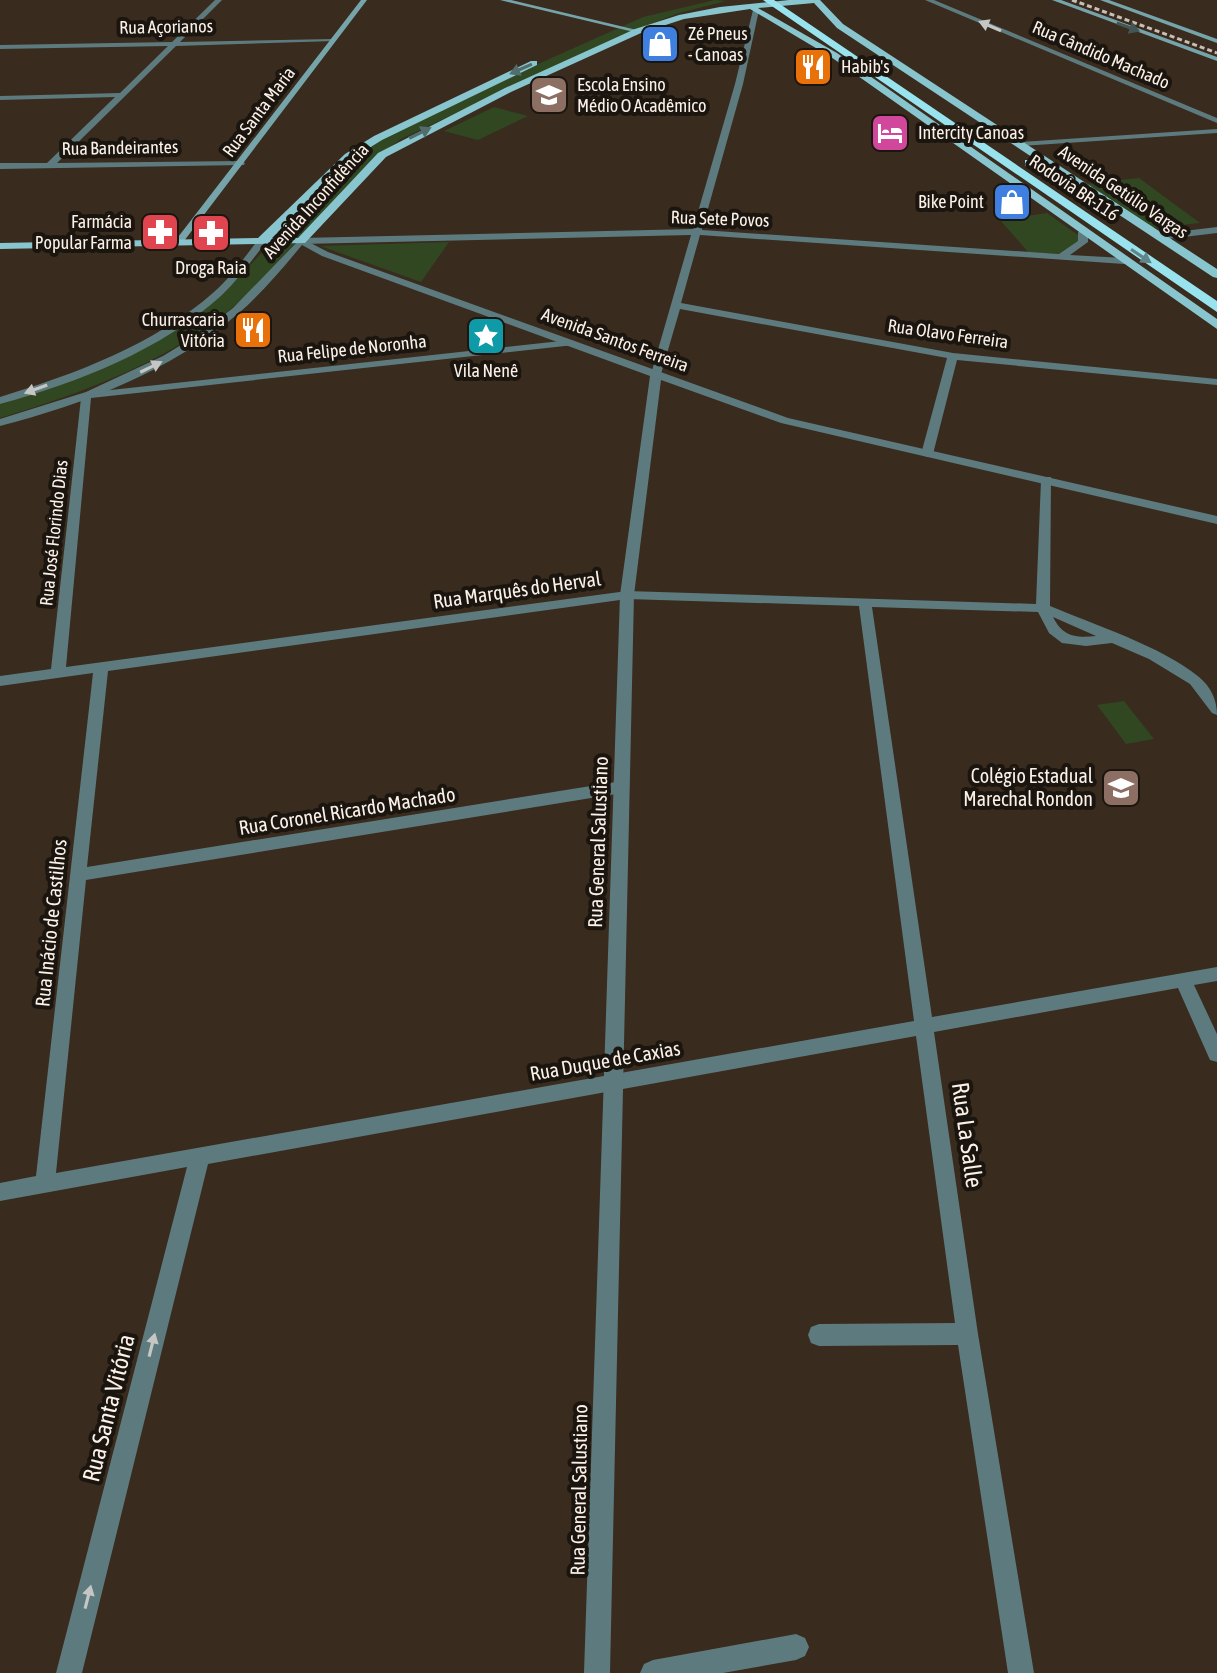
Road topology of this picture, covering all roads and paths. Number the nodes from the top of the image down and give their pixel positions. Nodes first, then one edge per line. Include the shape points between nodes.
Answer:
1 (219, 0) edge
2 (364, 0) edge
3 (503, 0) edge
4 (733, 0) edge
5 (768, 0) edge
6 (786, 0) edge
7 (816, 0) edge
8 (928, 0) edge
9 (1055, 0) edge
10 (1103, 0) edge
11 (752, 9) junction
12 (831, 18) junction
13 (632, 20) dead end
14 (782, 22) junction
15 (755, 27) junction
16 (614, 28) junction
17 (635, 32) junction
18 (593, 37) dead end
19 (332, 41) junction
20 (1217, 41) edge
21 (177, 42) junction
22 (0, 47) edge
23 (1217, 59) edge
24 (538, 61) dead end
25 (123, 95) junction
26 (0, 98) edge
27 (1217, 121) edge
28 (1217, 131) edge
29 (1021, 144) junction
30 (984, 149) junction
31 (241, 163) junction
32 (1029, 163) junction
33 (50, 165) junction
34 (0, 166) edge
35 (1095, 195) junction
36 (1042, 203) junction
37 (322, 220) junction
38 (1217, 230) edge
39 (698, 232) junction
40 (1083, 232) junction
41 (1159, 237) junction
42 (377, 239) junction
43 (301, 241) junction
44 (261, 242) junction
45 (178, 243) junction
46 (0, 246) edge
47 (1061, 256) junction
48 (1124, 261) junction
49 (1217, 274) edge
50 (1217, 288) edge
51 (676, 305) junction
52 (1217, 308) edge
53 (1198, 311) joint
54 (1217, 322) edge
55 (570, 343) junction
56 (953, 356) junction
57 (656, 374) junction
58 (126, 380) junction
59 (1217, 382) edge
60 (138, 391) junction
61 (89, 396) junction
62 (0, 401) edge
63 (0, 423) edge
64 (927, 454) junction
65 (1047, 480) junction
66 (1217, 520) edge
67 (627, 595) junction
68 (865, 603) junction
69 (1043, 608) junction
70 (1114, 639) junction
71 (101, 666) junction
72 (58, 672) junction
73 (0, 681) edge
74 (1217, 710) edge
75 (622, 787) junction
76 (79, 875) junction
77 (1217, 974) edge
78 (1183, 980) junction
79 (926, 1026) junction
80 (1217, 1054) edge
81 (611, 1082) junction
82 (200, 1156) junction
83 (45, 1184) junction
84 (0, 1192) edge
85 (967, 1334) junction
86 (819, 1335) dead end
87 (796, 1647) dead end
88 (69, 1673) edge
89 (597, 1673) edge
90 (653, 1673) edge
91 (1021, 1673) edge

1 - 21 street
2 - 19 main road, Rua Santa Maria
3 - 16 main road
4 - 11 main road
5 - 30 highway, Rodovia BR-116
6 - 32 highway, Rodovia BR-116
7 - 11 main road, Avenida Inconfidência
7 - 12 main road, Avenida Getúlio Vargas
27 -> 8 street, Rua Cândido Machado
9 -> 23 main road
10 - 20 main road
11 - 14 main road
11 - 15 street, Rua General Salustiano
11 - 17 main road, Avenida Inconfidência via 694,14
12 - 14 main road via 810,12 785,14
12 - 29 main road, Avenida Getúlio Vargas
13 - 16 main road
14 - 15 street
14 - 36 main road
15 - 39 street, Rua General Salustiano
16 - 17 main road
16 - 18 main road
37 -> 17 main road, Avenida Inconfidência via 372,162 393,148
19 - 21 street, Rua Açorianos
19 - 31 main road, Rua Santa Maria
21 - 22 street, Rua Açorianos
21 - 25 street
24 -> 44 main road, Avenida Inconfidência via 349,156
25 - 26 street
25 - 33 street
28 - 29 street
29 - 35 main road, Avenida Getúlio Vargas
30 - 36 highway
30 -> 52 highway, Rodovia BR-116
31 - 33 street, Rua Bandeirantes
31 - 45 main road, Rua Santa Maria
32 - 35 highway
32 - 50 highway, Rodovia BR-116
33 - 34 street, Rua Bandeirantes
35 - 41 main road, Avenida Getúlio Vargas
36 - 40 main road
37 - 42 street, Rua Sete Povos via 338,233
37 - 43 main road, Avenida Inconfidência
38 - 41 street
39 - 42 street, Rua Sete Povos
39 - 47 street, Rua Sete Povos
39 - 51 street, Rua General Salustiano
40 - 47 street via 1083,242
40 - 48 main road
41 - 49 main road, Avenida Getúlio Vargas
42 - 43 street, Rua Sete Povos
43 - 44 main road, Avenida Santos Ferreira
43 - 55 street, Avenida Santos Ferreira
58 -> 43 street, Avenida Inconfidência via 222,325
44 - 45 main road, Avenida Santos Ferreira
44 -> 62 street, Avenida Inconfidência via 217,294 178,322 103,364
45 - 46 main road, Avenida Santos Ferreira
47 - 48 street, Rua Sete Povos
48 - 53 main road
51 - 56 street, Rua Olavo Ferreira
51 - 57 street, Rua General Salustiano
53 - 54 highway
55 - 57 street, Avenida Santos Ferreira
55 - 60 street, Rua Felipe de Noronha
56 - 59 street, Rua Olavo Ferreira
56 - 64 street
57 - 64 street, Avenida Santos Ferreira via 785,421
57 - 67 street, Rua General Salustiano
58 - 60 street
58 - 61 street, Avenida Inconfidência
60 - 61 street, Rua Felipe de Noronha
61 - 63 street, Avenida Inconfidência
61 - 72 street, Rua José Florindo Dias
64 - 65 street, Avenida Santos Ferreira
65 - 66 street, Avenida Santos Ferreira
65 - 69 street
67 - 68 street, Rua Marquês do Herval
67 - 71 street, Rua Marquês do Herval
67 - 75 street, Rua General Salustiano
68 - 69 street, Rua Marquês do Herval
68 - 79 street, Rua La Salle
69 - 70 street
69 - 70 street via 1059,638 1077,643
70 - 74 street via 1195,681
71 - 72 street, Rua Marquês do Herval
71 - 76 street, Rua Inácio de Castilhos
72 - 73 street, Rua Marquês do Herval
75 - 76 street, Rua Coronel Ricardo Machado
75 - 81 street, Rua General Salustiano
76 - 83 street, Rua Inácio de Castilhos
77 - 78 street, Rua Duque de Caxias
78 - 79 street, Rua Duque de Caxias
78 - 80 street
79 - 81 street, Rua Duque de Caxias
79 - 85 street, Rua La Salle
81 - 82 street, Rua Duque de Caxias
81 - 89 street, Rua General Salustiano
82 - 83 street, Rua Duque de Caxias
88 -> 82 street, Rua Santa Vitória
83 - 84 street, Rua Duque de Caxias
85 - 86 street
85 - 91 street, Rua La Salle
87 - 90 street

